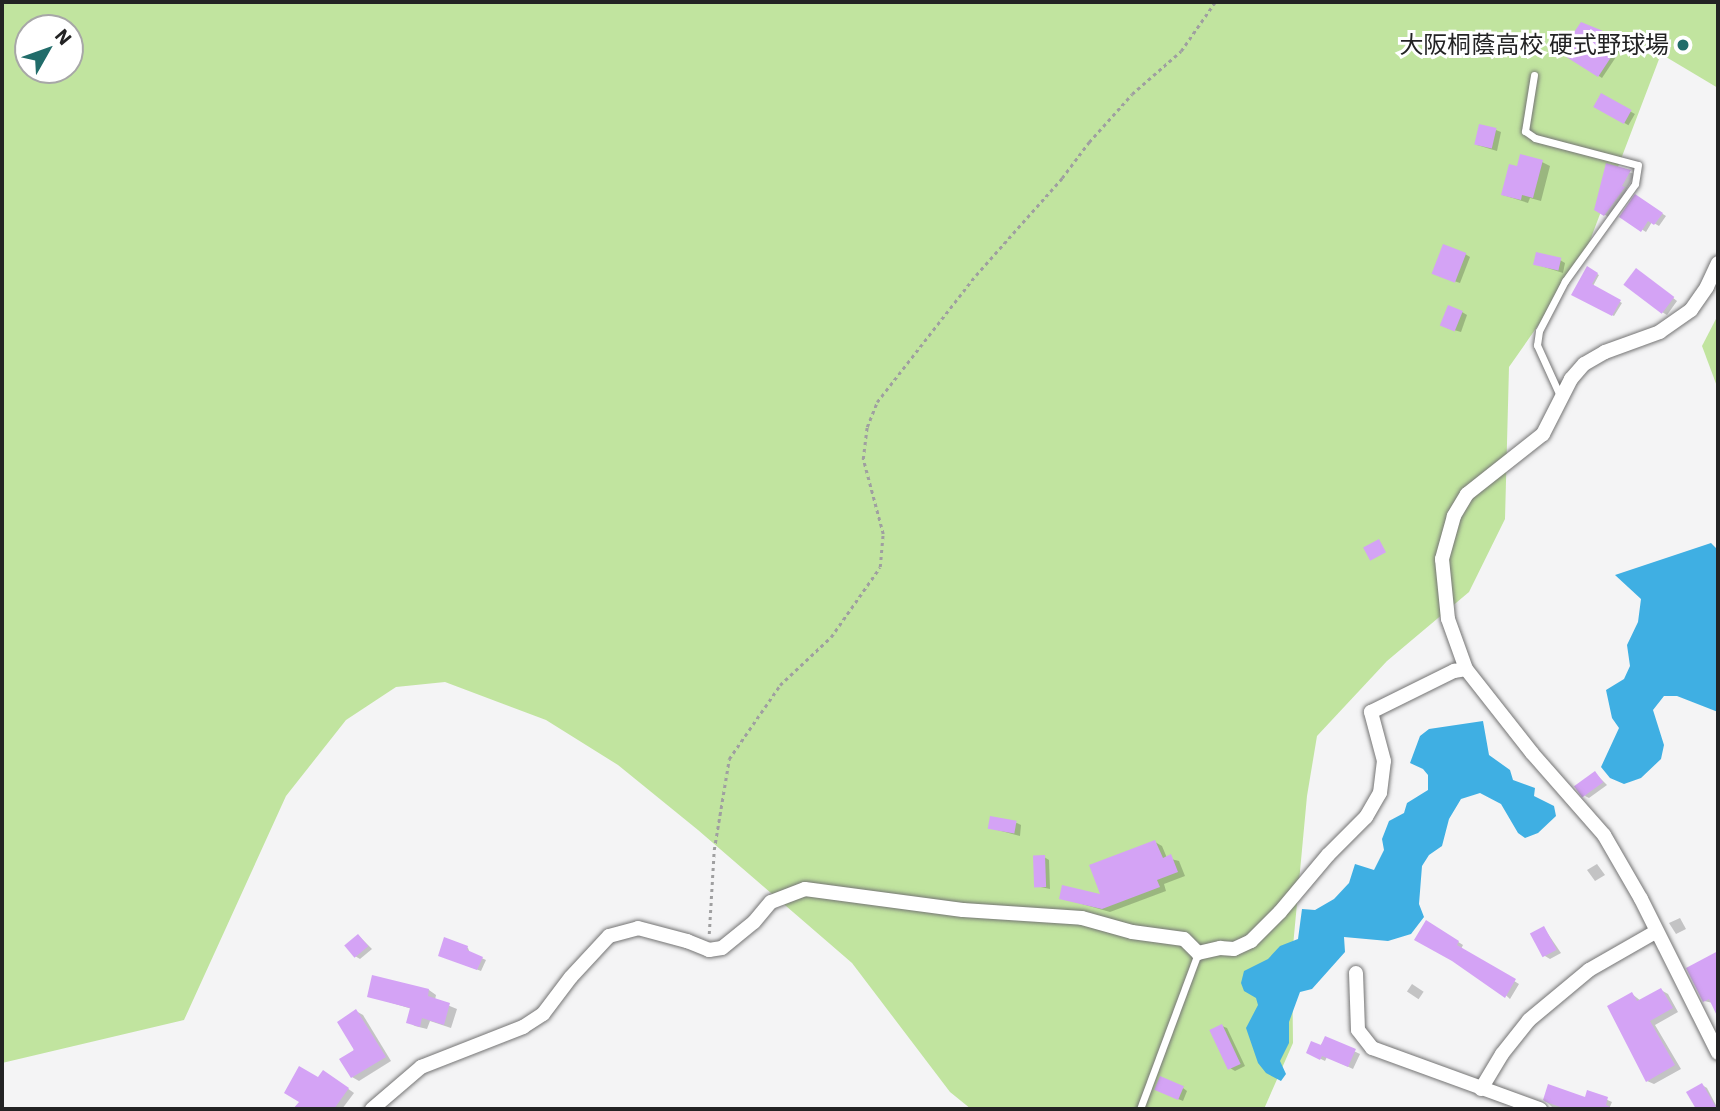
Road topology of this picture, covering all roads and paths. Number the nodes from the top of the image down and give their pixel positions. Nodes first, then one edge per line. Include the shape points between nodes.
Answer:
1 (1215, 2) edge
2 (1534, 75) dead end
3 (1718, 263) edge
4 (1561, 398) junction
5 (1466, 669) junction
6 (1657, 931) junction
7 (709, 950) junction
8 (1198, 953) junction
9 (1356, 973) dead end
10 (1718, 1053) edge
11 (1481, 1089) junction
12 (372, 1109) edge
13 (1140, 1109) edge
14 (1540, 1109) edge

1 - 7 path via 1181,51 1132,94 976,275 877,402 867,427 863,459 883,534 880,567 831,637 780,685 729,759 714,850
2 - 4 lane via 1525,131 1535,138 1638,165 1635,184 1565,281 1539,331 1538,345
3 - 4 street via 1691,310 1660,332 1584,364
4 - 5 street via 1543,434 1467,494 1454,516 1442,559 1448,619
5 - 6 street via 1604,835
5 - 8 street via 1371,712 1384,761 1380,793 1366,817 1251,941 1234,949
6 - 10 street
6 - 11 street via 1589,970 1529,1020
7 - 8 street via 722,948 771,902 805,889 963,910 1082,918 1132,932 1184,939
7 - 12 street via 638,928 609,936 543,1014 523,1027 421,1067
8 - 13 lane
9 - 11 street via 1358,1030 1372,1048
11 - 14 street

